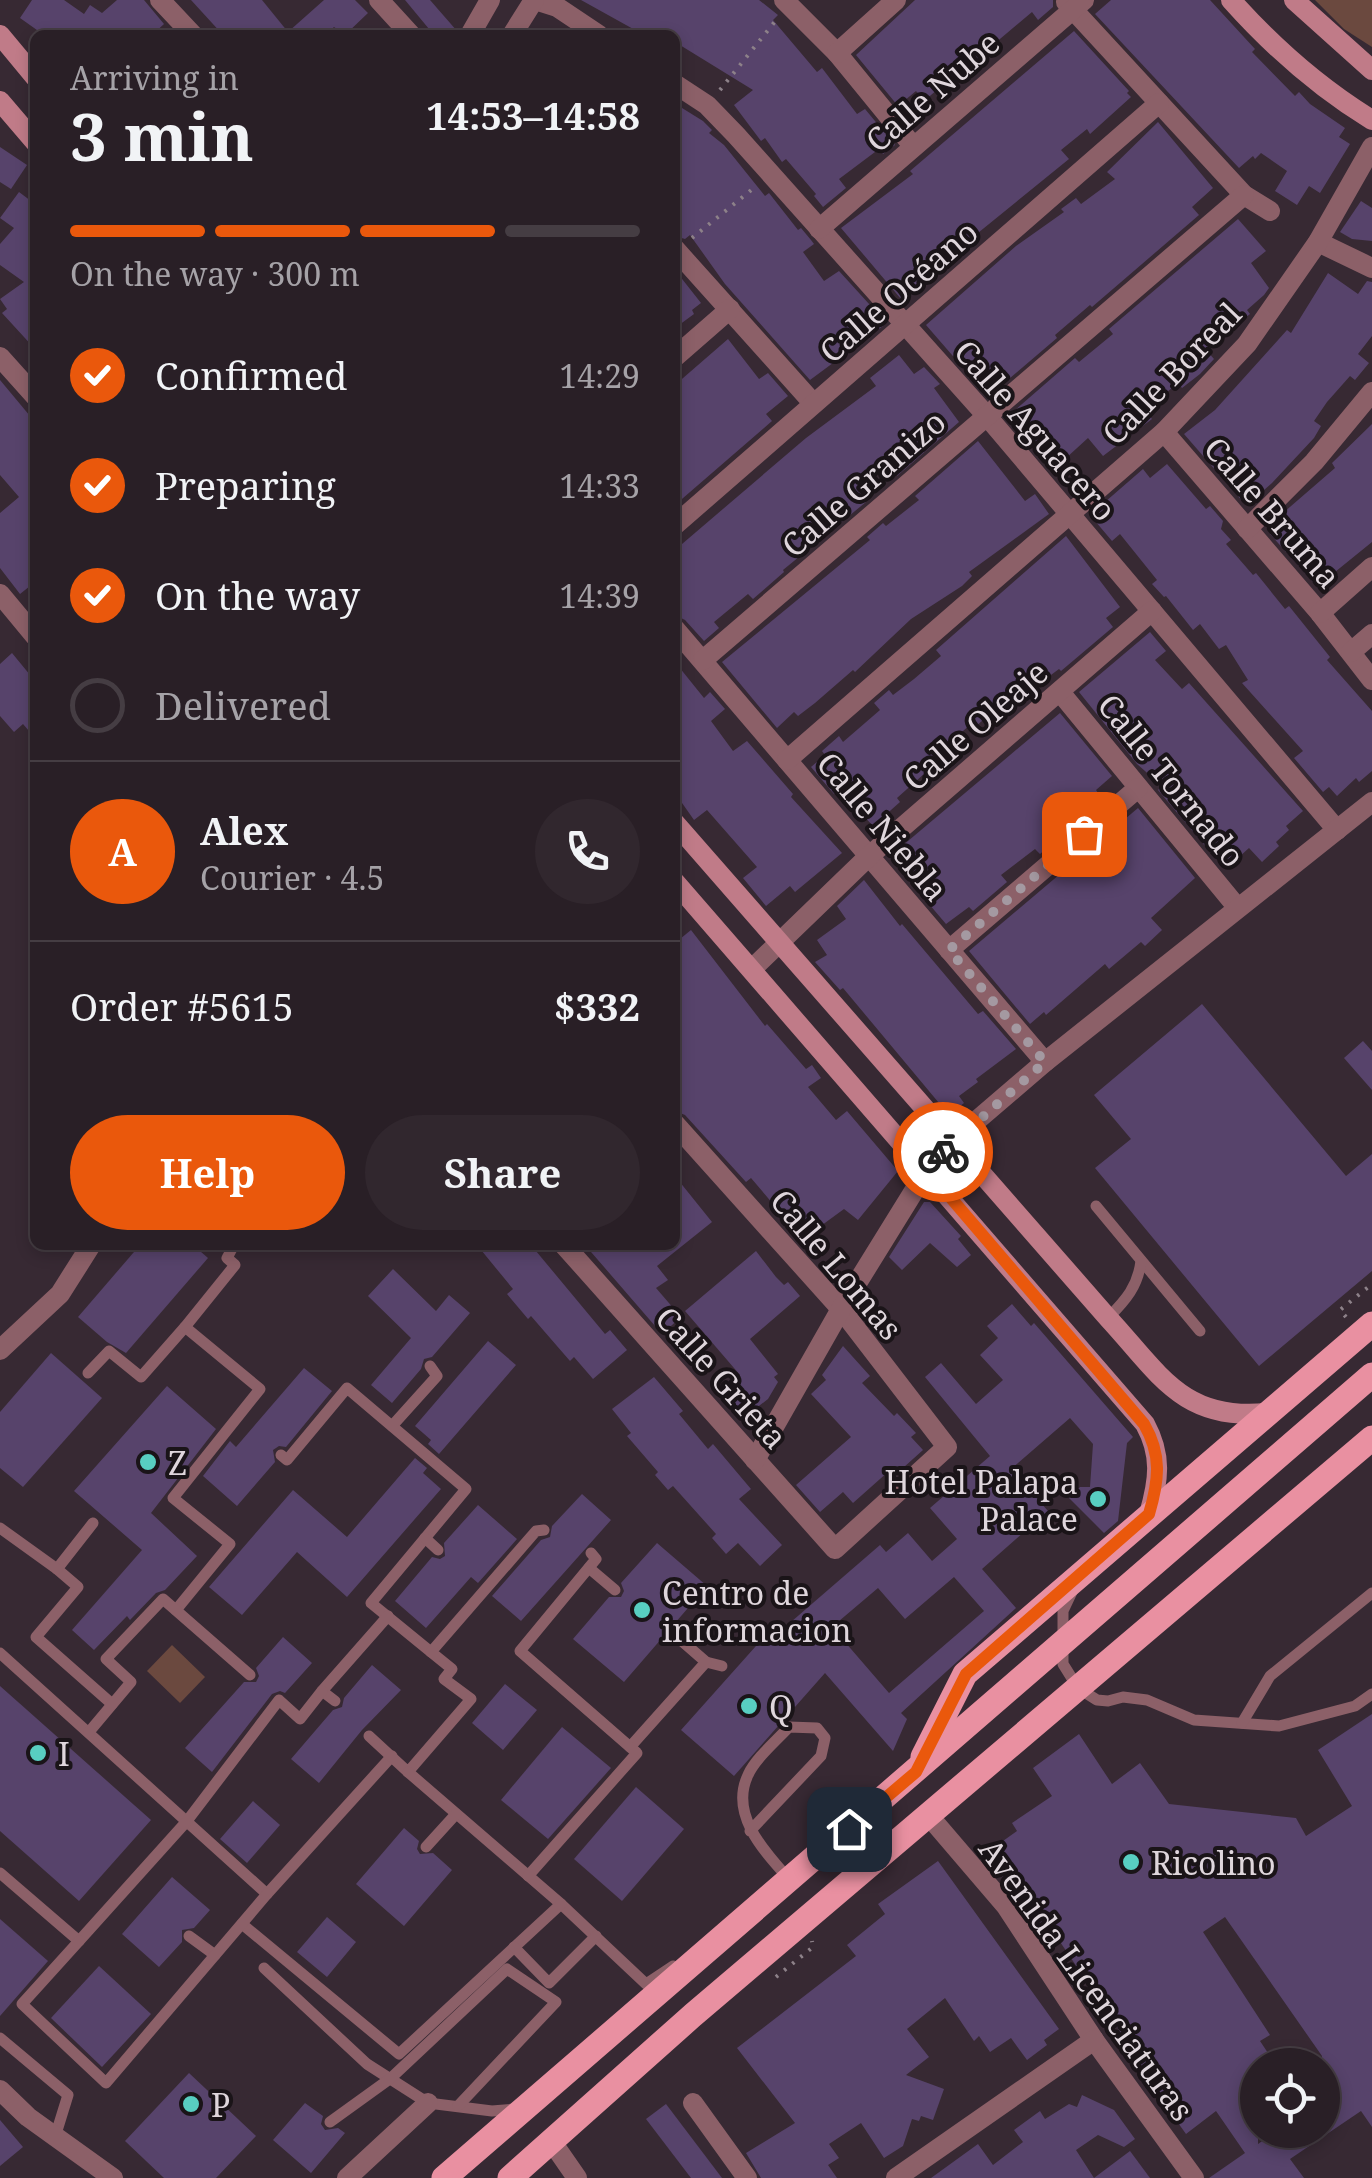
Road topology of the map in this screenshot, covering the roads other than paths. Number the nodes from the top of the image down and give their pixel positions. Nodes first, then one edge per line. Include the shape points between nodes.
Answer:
1 (160, 0) edge
2 (379, 0) edge
3 (490, 0) edge
4 (535, 0) edge
5 (896, 0) edge
6 (1230, 0) edge
7 (1294, 0) edge
8 (786, 2) edge
9 (1074, 3) edge
10 (188, 30) edge
11 (406, 30) edge
12 (473, 30) edge
13 (515, 30) edge
14 (592, 30) edge
15 (0, 35) edge
16 (838, 53) junction
17 (1372, 70) edge
18 (30, 71) edge
19 (680, 87) edge
20 (0, 100) edge
21 (1159, 103) junction
22 (1372, 120) edge
23 (30, 136) edge
24 (913, 146) junction
25 (1372, 147) edge
26 (1244, 195) junction
27 (1270, 211) dead end
28 (819, 229) junction
29 (1318, 242) junction
30 (680, 254) edge
31 (1372, 268) edge
32 (730, 308) junction
33 (905, 326) junction
34 (680, 353) edge
35 (0, 357) edge
36 (30, 390) edge
37 (1372, 392) edge
38 (814, 403) junction
39 (986, 415) junction
40 (1164, 432) junction
41 (1069, 515) junction
42 (680, 521) edge
43 (1247, 529) junction
44 (1372, 567) edge
45 (0, 594) edge
46 (1152, 611) junction
47 (1320, 613) junction
48 (30, 630) edge
49 (1372, 634) edge
50 (680, 635) edge
51 (1351, 652) junction
52 (703, 660) junction
53 (1372, 680) edge
54 (1060, 692) junction
55 (787, 760) junction
56 (1138, 788) junction
57 (1372, 802) edge
58 (680, 829) edge
59 (1337, 830) junction
60 (868, 857) junction
61 (680, 888) edge
62 (1237, 907) junction
63 (781, 941) junction
64 (949, 950) junction
65 (752, 969) junction
66 (1045, 1062) junction
67 (680, 1130) edge
68 (954, 1140) junction
69 (927, 1170) junction
70 (1096, 1206) dead end
71 (88, 1250) edge
72 (231, 1250) edge
73 (568, 1250) edge
74 (1141, 1260) junction
75 (841, 1310) junction
76 (1108, 1318) junction
77 (1372, 1324) edge
78 (184, 1327) junction
79 (1200, 1330) dead end
80 (0, 1350) edge
81 (88, 1373) dead end
82 (1372, 1375) edge
83 (438, 1376) dead end
84 (1266, 1413) junction
85 (392, 1426) junction
86 (1372, 1438) edge
87 (280, 1455) dead end
88 (755, 1460) junction
89 (1149, 1514) junction
90 (93, 1524) dead end
91 (0, 1528) edge
92 (544, 1530) dead end
93 (425, 1538) junction
94 (835, 1549) joint
95 (438, 1550) dead end
96 (591, 1553) dead end
97 (589, 1568) junction
98 (57, 1569) junction
99 (1080, 1574) junction
100 (615, 1590) dead end
101 (1372, 1592) edge
102 (176, 1610) junction
103 (388, 1616) junction
104 (675, 1634) dead end
105 (1063, 1643) junction
106 (431, 1652) junction
107 (0, 1653) edge
108 (706, 1662) junction
109 (722, 1666) dead end
110 (250, 1675) dead end
111 (1078, 1688) junction
112 (322, 1691) junction
113 (1372, 1694) edge
114 (334, 1701) dead end
115 (112, 1704) junction
116 (1242, 1724) junction
117 (89, 1732) junction
118 (369, 1736) dead end
119 (630, 1747) junction
120 (392, 1756) junction
121 (408, 1772) junction
122 (916, 1772) junction
123 (878, 1804) junction
124 (456, 1814) junction
125 (929, 1816) junction
126 (187, 1821) junction
127 (750, 1831) junction
128 (905, 1834) junction
129 (426, 1847) dead end
130 (0, 1873) edge
131 (528, 1876) junction
132 (790, 1880) junction
133 (267, 1894) junction
134 (561, 1904) junction
135 (242, 1924) junction
136 (728, 1929) junction
137 (189, 1936) dead end
138 (596, 1936) junction
139 (79, 1940) junction
140 (514, 1947) junction
141 (215, 1955) junction
142 (264, 1968) dead end
143 (0, 2038) edge
144 (1094, 2040) junction
145 (391, 2078) junction
146 (0, 2090) edge
147 (428, 2103) junction
148 (693, 2104) dead end
149 (458, 2106) junction
150 (530, 2107) junction
151 (330, 2122) dead end
152 (55, 2137) junction
153 (552, 2142) junction
154 (113, 2178) edge
155 (347, 2178) edge
156 (444, 2178) edge
157 (510, 2178) edge
158 (577, 2178) edge
159 (747, 2178) edge
160 (896, 2178) edge
161 (1194, 2178) edge

1 - 10 street
2 - 11 street
3 - 12 street
4 - 13 street
4 - 14 street
5 - 16 street
6 - 22 main road via 1269,42
7 - 17 main road
8 - 16 street
9 - 21 street
9 - 24 street, Calle Nube
15 - 18 main road
16 - 24 street
19 - 28 street, Calle Aguacero via 707,105
20 - 23 main road
21 - 26 street
21 - 33 street, Calle Océano
24 - 28 street, Calle Nube
25 - 29 street, Calle Boreal
26 - 27 street
26 - 39 street, Calle Granizo
28 - 33 street, Calle Aguacero
29 - 31 street
29 - 40 street, Calle Boreal via 1247,344
30 - 32 street
32 - 34 street
32 - 38 street
33 - 38 street, Calle Océano
33 - 39 street, Calle Aguacero
35 - 36 street
37 - 43 street
38 - 42 street, Calle Océano
39 - 41 street, Calle Aguacero
39 - 52 street, Calle Granizo
40 - 41 street, Calle Boreal
40 - 43 street, Calle Bruma
41 - 46 street, Calle Aguacero
41 - 55 street, Calle Boreal
43 - 47 street, Calle Bruma
44 - 47 street
45 - 48 street
46 - 54 street, Calle Oleaje
46 - 59 street, Calle Aguacero
47 - 51 street, Calle Bruma
49 - 51 street
50 - 52 street, Calle Niebla
51 - 53 street, Calle Bruma
52 - 55 street, Calle Niebla
54 - 56 street, Calle Tornado
54 - 60 street, Calle Oleaje
55 - 60 street, Calle Niebla
56 - 62 street, Calle Tornado
56 - 64 street
57 - 59 street
58 - 63 main road
59 - 62 street
60 - 63 street, Calle Oleaje
60 - 64 street, Calle Niebla
61 - 65 main road
62 - 66 street
63 - 65 street, Calle Oleaje
63 - 68 main road
64 - 66 street, Calle Niebla
65 - 69 main road
66 - 68 street
67 - 75 street, Calle Lomas
68 - 69 street
68 - 76 main road
69 - 75 street
69 - 89 main road via 1144,1424 1159,1468
70 - 74 lane
71 - 80 street via 60,1294
72 - 78 lane via 227,1258 235,1265
73 - 88 street, Calle Grieta
74 - 76 lane via 1139,1280
74 - 79 lane
75 - 88 street
75 - 94 street, Calle Lomas via 947,1448
76 - 84 main road via 1178,1394 1199,1407
77 - 84 main road
78 - 81 lane via 141,1378 109,1351
78 - 102 lane via 260,1390 173,1498 230,1544
82 - 105 main road
83 - 85 lane
84 - 89 main road
85 - 87 lane via 347,1388 287,1460
85 - 93 lane via 466,1489
86 - 111 main road
88 - 94 street, Calle Grieta
89 - 99 main road
90 - 98 lane
91 - 98 lane
92 - 106 lane via 536,1531
93 - 95 lane
93 - 103 lane via 371,1603
96 - 97 lane via 596,1559
97 - 100 lane
97 - 119 lane via 520,1650
98 - 115 lane via 78,1587 36,1636
99 - 105 lane via 1063,1611
99 - 122 main road via 966,1674
101 - 116 lane via 1270,1676
102 - 110 lane
102 - 115 lane via 163,1600 106,1658 131,1682
103 - 106 lane
103 - 112 lane
104 - 108 lane
105 - 111 lane via 1063,1664
105 - 122 main road
106 - 121 lane via 452,1669 444,1679 471,1699
107 - 117 lane
108 - 109 lane
108 - 119 lane
111 - 116 lane via 1097,1700 1146,1700 1194,1720
111 - 125 main road
112 - 114 lane
112 - 126 lane via 300,1719 279,1700
113 - 116 lane via 1355,1706 1279,1726
115 - 117 lane
117 - 126 lane
118 - 120 lane
119 - 131 lane via 636,1753
120 - 121 lane
120 - 133 lane
121 - 124 lane
122 - 123 main road
123 - 128 main road
123 - 132 main road
124 - 129 lane
124 - 131 lane
125 - 128 main road
125 - 144 street, Avenida Licenciaturas via 1006,1906
126 - 133 lane
126 - 139 lane
127 - 127 lane via 821,1756 825,1738 817,1728 788,1727 747,1776 743,1810
127 - 132 lane
128 - 153 main road
130 - 139 lane
131 - 134 lane
132 - 136 main road
133 - 135 lane
134 - 138 lane
134 - 140 lane
135 - 140 lane via 399,2054
135 - 141 lane
136 - 138 lane via 646,1984
136 - 150 main road
137 - 141 lane
138 - 140 lane via 549,1983
139 - 141 lane via 22,2004 106,2083
142 - 145 lane via 367,2064
143 - 152 lane via 68,2095
144 - 160 street
144 - 161 street, Avenida Licenciaturas
145 - 147 lane
145 - 149 lane via 507,1969 556,2002
145 - 151 lane
146 - 152 street
147 - 149 lane
147 - 155 street
148 - 159 street
149 - 150 lane
150 - 156 main road
152 - 154 street
153 - 157 main road
153 - 158 street

